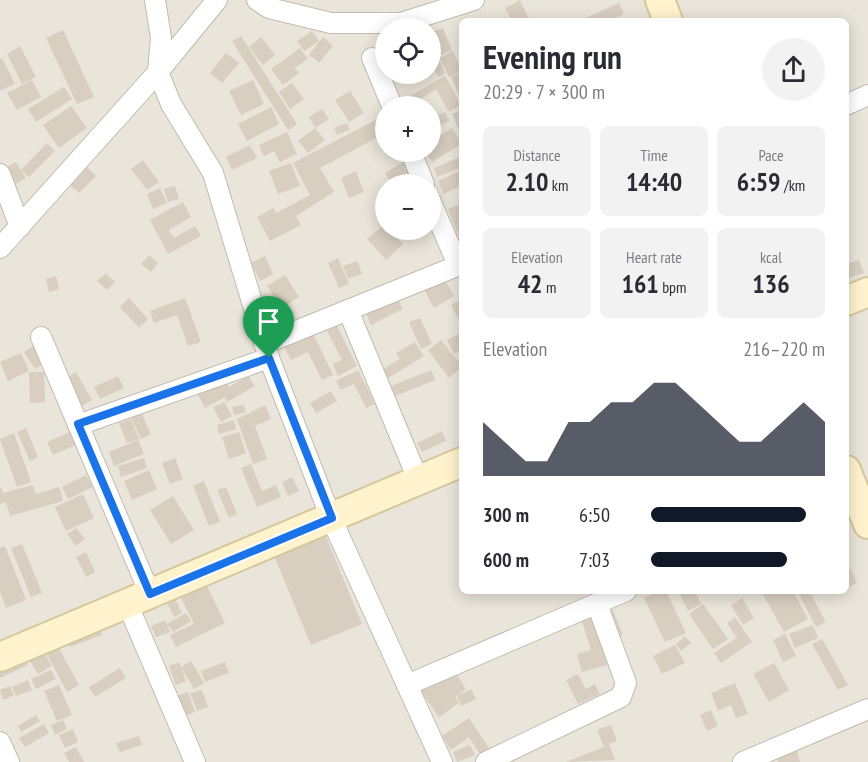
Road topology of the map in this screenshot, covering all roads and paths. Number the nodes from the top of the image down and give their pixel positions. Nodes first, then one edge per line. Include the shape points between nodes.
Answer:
1 (155, 0) edge
2 (217, 0) edge
3 (257, 0) edge
4 (474, 0) edge
5 (660, 0) edge
6 (667, 18) edge
7 (372, 58) dead end
8 (158, 72) junction
9 (868, 95) edge
10 (388, 96) edge
11 (849, 104) edge
12 (0, 174) edge
13 (441, 223) edge
14 (20, 227) junction
15 (0, 248) edge
16 (459, 262) edge
17 (459, 264) edge
18 (868, 292) edge
19 (849, 300) edge
20 (348, 310) junction
21 (41, 337) dead end
22 (266, 351) junction
23 (78, 424) junction
24 (459, 463) edge
25 (419, 482) junction
26 (854, 487) edge
27 (332, 518) junction
28 (868, 524) edge
29 (619, 594) edge
30 (139, 599) junction
31 (597, 604) junction
32 (0, 657) edge
33 (407, 685) junction
34 (868, 709) edge
35 (0, 742) edge
36 (9, 762) edge
37 (195, 762) edge
38 (442, 762) edge
39 (486, 762) edge
40 (743, 762) edge

1 - 8 street via 160,38
2 - 8 street
3 - 4 street via 269,8 331,23 401,23
5 - 6 street
7 - 10 street
8 - 14 street
8 - 22 street via 171,104 213,173
9 - 11 street
12 - 14 street
13 - 16 street
14 - 15 street
17 - 20 street
18 - 19 street
20 - 22 street
20 - 25 street
21 - 23 street
22 - 23 street
22 - 27 street
23 - 30 street
24 - 25 street
25 - 27 street
26 - 28 street
27 - 30 street
27 - 33 street
29 - 31 street
30 - 32 street
30 - 37 street
31 - 33 street
31 - 39 street via 626,683 621,698
33 - 38 street
34 - 40 street
35 - 36 street

